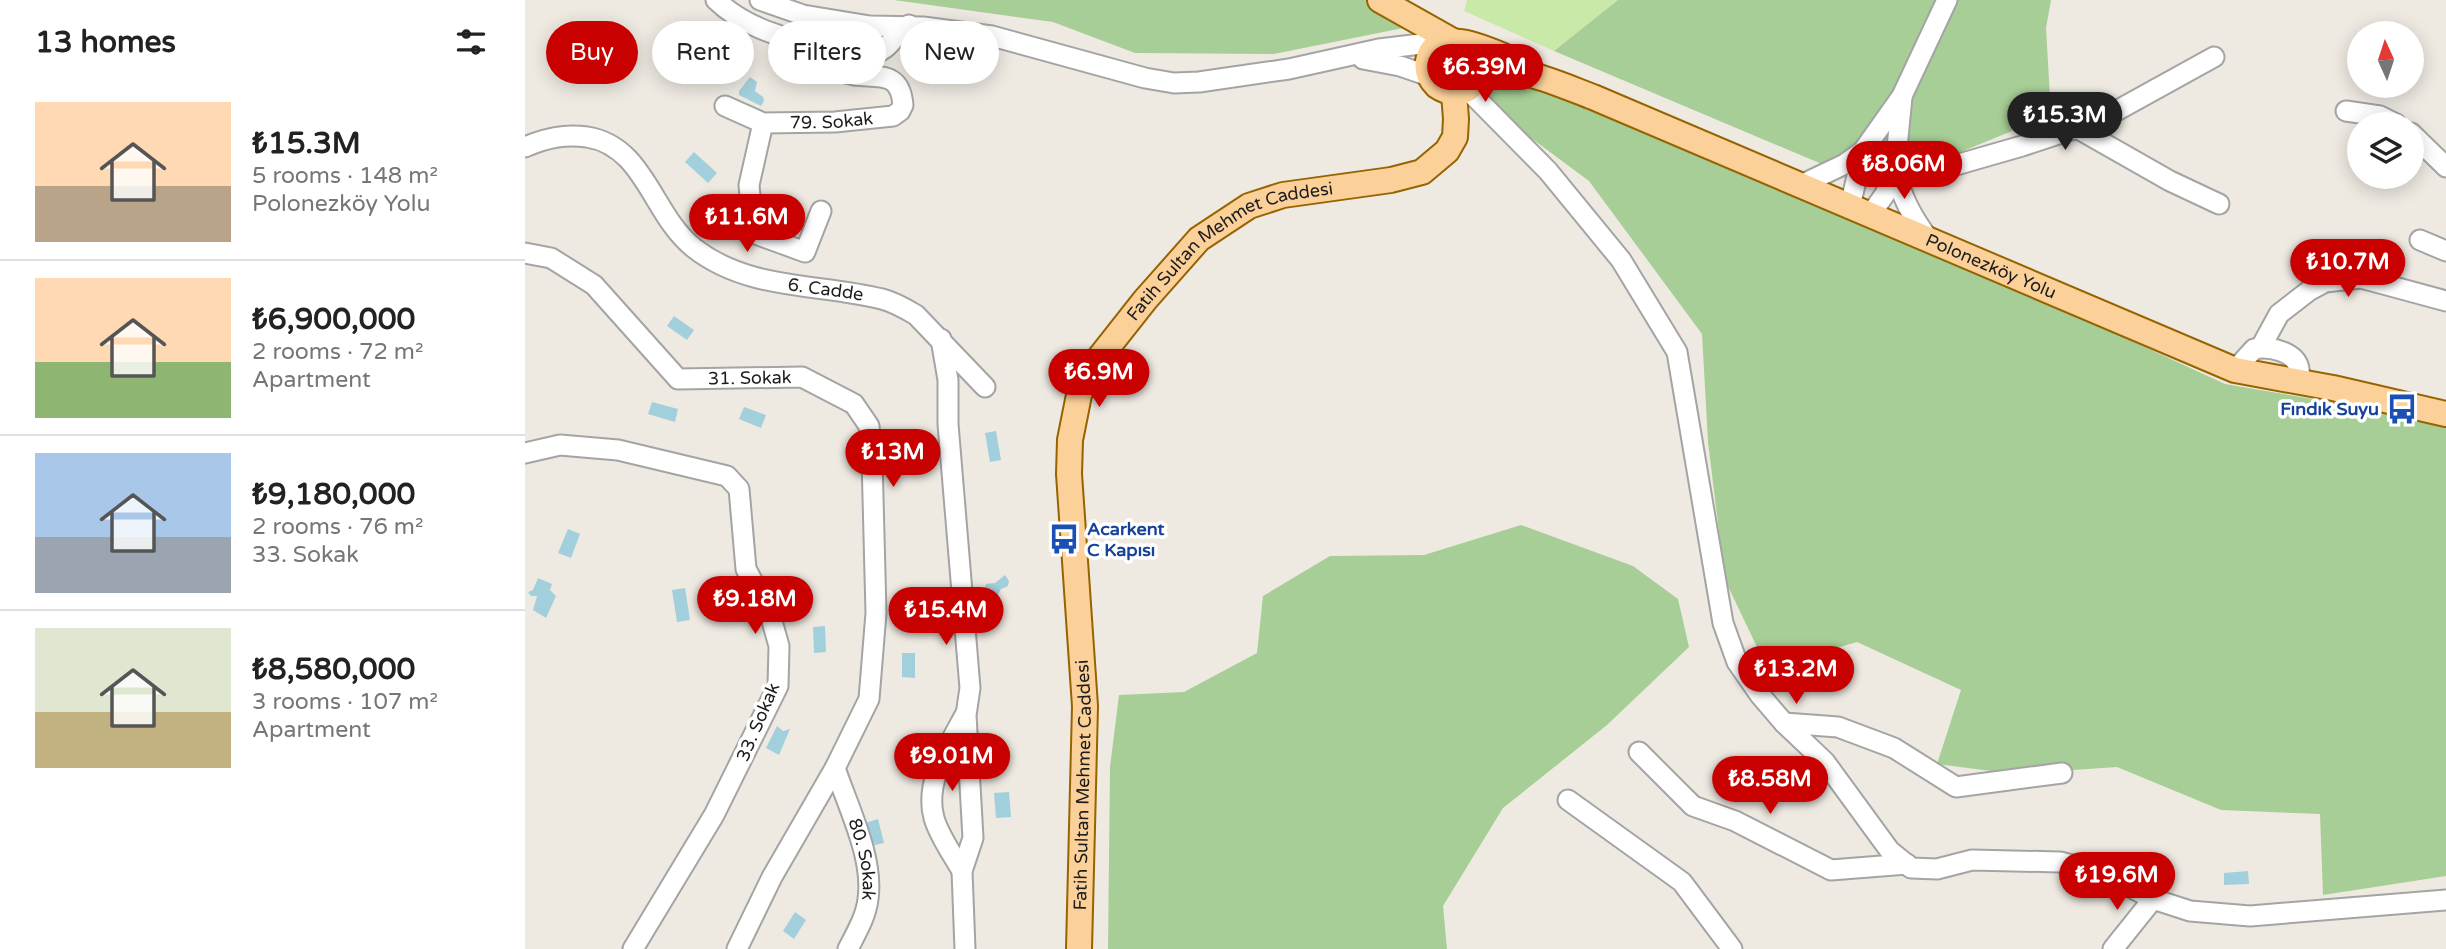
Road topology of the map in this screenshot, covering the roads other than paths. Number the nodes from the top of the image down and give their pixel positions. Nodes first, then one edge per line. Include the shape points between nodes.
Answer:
1 (716, 0) edge
2 (760, 0) edge
3 (1380, 0) edge
4 (1947, 0) edge
5 (920, 21) edge
6 (975, 21) edge
7 (999, 27) edge
8 (900, 28) edge
9 (900, 31) edge
10 (768, 32) edge
11 (1460, 42) junction
12 (886, 47) edge
13 (2214, 57) dead end
14 (1348, 58) junction
15 (1429, 76) junction
16 (886, 78) edge
17 (1546, 79) junction
18 (1467, 84) junction
19 (1902, 96) junction
20 (725, 106) dead end
21 (2346, 111) dead end
22 (2353, 112) edge
23 (764, 123) junction
24 (2075, 127) junction
25 (2424, 146) edge
26 (525, 147) edge
27 (1863, 151) junction
28 (2446, 167) edge
29 (1895, 169) junction
30 (1801, 185) junction
31 (2219, 204) dead end
32 (1860, 210) junction
33 (821, 211) dead end
34 (1927, 237) junction
35 (2420, 240) dead end
36 (2446, 251) edge
37 (525, 253) edge
38 (2446, 301) edge
39 (941, 340) junction
40 (2261, 347) junction
41 (2235, 370) junction
42 (2297, 381) junction
43 (985, 387) dead end
44 (2446, 414) edge
45 (525, 453) edge
46 (965, 715) junction
47 (1784, 723) junction
48 (1639, 752) dead end
49 (835, 768) junction
50 (2062, 773) dead end
51 (1568, 800) dead end
52 (1907, 864) junction
53 (961, 872) junction
54 (2153, 899) junction
55 (2446, 900) edge
56 (633, 949) edge
57 (737, 949) edge
58 (848, 949) edge
59 (965, 949) edge
60 (1079, 949) edge
61 (1732, 949) edge
62 (2113, 949) edge

1 - 10 street via 731,14
2 - 8 street via 803,15
3 - 11 main road
4 - 19 street
5 - 6 street
7 - 14 street via 1031,34 1083,60 1174,83
9 - 12 street
11 - 14 street via 1379,50
11 - 15 main road via 1433,50
11 - 17 main road via 1524,65
11 - 18 main road via 1478,57
13 - 24 street via 2098,121
14 - 15 street via 1383,61
15 - 18 main road via 1442,90
16 - 23 street, 79. Sokak via 898,85 903,96 903,105 893,116
17 - 18 main road via 1497,69
17 - 30 main road, Polonezköy Yolu
18 - 47 street via 1548,171 1621,260 1677,352 1723,623 1737,662
18 - 60 main road, Fatih Sultan Mehmet Caddesi via 1455,137 1447,151 1422,172 1283,195 1249,206 1199,239 1089,371 1070,440 1069,474 1085,706
19 - 27 street
19 - 29 street
20 - 23 street, 79. Sokak
21 - 22 street
23 - 33 street, 79. Sokak via 749,185 758,213 753,233 805,252
24 - 29 street via 1949,167
24 - 31 street
25 - 28 street
26 - 39 street, 6. Cadde via 568,135 618,148 635,166 671,226 722,267 773,282 884,299 916,314
27 - 30 street
27 - 32 street
29 - 32 street via 1885,194
29 - 34 street via 1909,212
30 - 32 main road, Polonezköy Yolu
32 - 34 main road, Polonezköy Yolu
34 - 41 main road, Polonezköy Yolu
35 - 36 street
37 - 49 street, 31. Sokak via 551,258 594,285 678,380 802,376 854,404 869,426 876,613 869,699
38 - 40 street via 2361,278 2325,282 2279,314
39 - 43 street, 6. Cadde
39 - 46 street via 948,380 970,688
40 - 41 street
40 - 42 street via 2269,346 2293,359 2299,369
41 - 42 main road, Polonezköy Yolu
42 - 44 main road, Polonezköy Yolu
45 - 56 street, 33. Sokak via 559,445 618,450 727,476 739,489 746,569 779,646 778,686 742,761 715,815
46 - 53 street via 973,838
46 - 53 street via 932,789 934,818
47 - 50 street via 1839,727 1894,748 1956,787
47 - 52 street via 1825,762 1890,851
48 - 52 street via 1693,806 1735,821 1831,870
49 - 57 street, 31. Sokak via 772,877
49 - 58 street, 80. Sokak via 869,868 866,910
51 - 61 street via 1682,882
52 - 54 street via 1937,869 1972,860 2060,862 2106,874
53 - 59 street
54 - 55 street via 2190,911 2250,916
54 - 62 street

